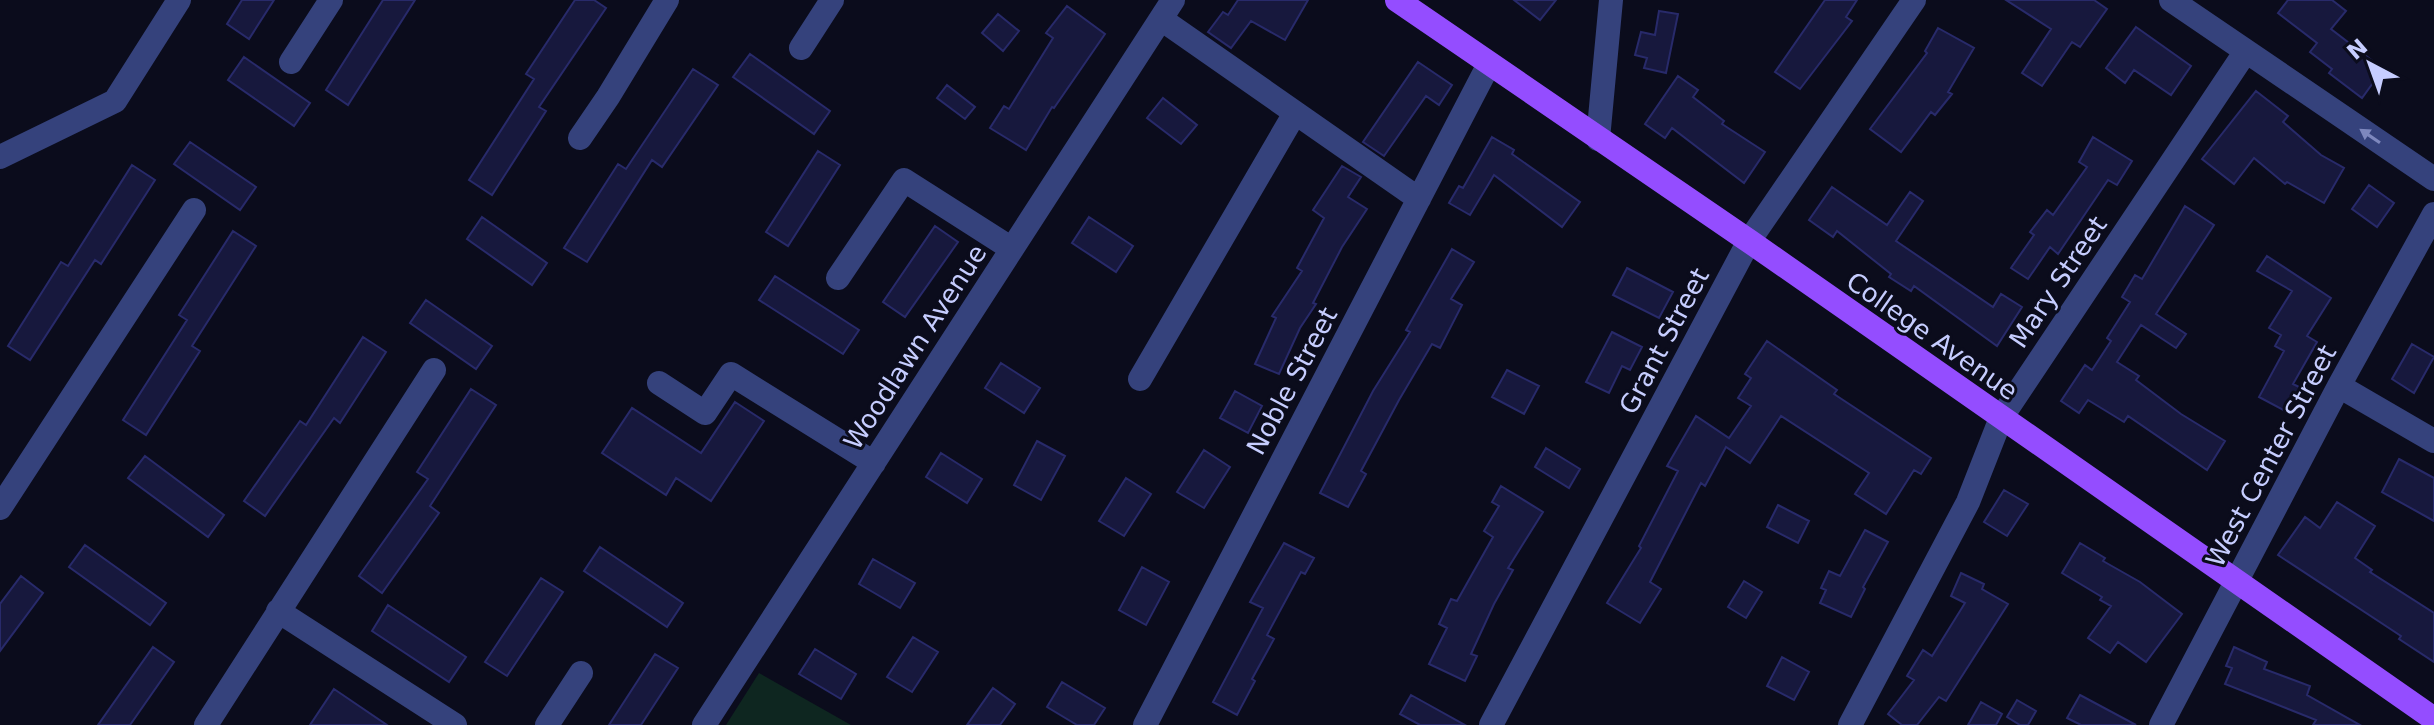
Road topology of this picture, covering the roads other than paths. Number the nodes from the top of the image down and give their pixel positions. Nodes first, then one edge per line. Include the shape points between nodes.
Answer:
1 (179, 0) edge
2 (331, 0) edge
3 (667, 0) edge
4 (832, 0) edge
5 (1397, 0) edge
6 (1611, 0) edge
7 (1914, 0) edge
8 (2171, 0) edge
9 (1167, 10) edge
10 (801, 48) dead end
11 (2246, 51) junction
12 (291, 62) dead end
13 (1489, 64) junction
14 (1295, 113) junction
15 (580, 138) dead end
16 (1598, 139) junction
17 (0, 157) edge
18 (2434, 179) edge
19 (1419, 199) junction
20 (194, 210) dead end
21 (2434, 214) edge
22 (1749, 241) junction
23 (1012, 249) junction
24 (838, 278) dead end
25 (434, 370) dead end
26 (1140, 379) dead end
27 (659, 383) dead end
28 (2339, 386) junction
29 (2001, 418) junction
30 (2434, 441) edge
31 (874, 463) junction
32 (10, 469) edge
33 (0, 508) edge
34 (2236, 582) junction
35 (278, 611) junction
36 (581, 673) dead end
37 (2434, 719) edge
38 (206, 725) edge
39 (455, 725) edge
40 (547, 725) edge
41 (704, 725) edge
42 (1145, 725) edge
43 (1491, 725) edge
44 (1850, 725) edge
45 (2161, 725) edge

1 - 17 street via 115,101
2 - 12 street
3 - 15 street
4 - 10 street
5 - 13 main road, College Avenue
6 - 16 street
7 - 22 street, Grant Street
8 - 11 street
9 - 14 street
9 - 23 street, Woodlawn Avenue
18 -> 11 street
11 - 29 street, Mary Street
13 - 16 main road, College Avenue
13 - 19 street, Noble Street
14 - 19 street
14 - 26 street
16 - 22 main road, College Avenue
19 - 42 street, Noble Street
20 - 32 street
21 - 28 street, West Center Street
22 - 29 main road, College Avenue
22 - 43 street, Grant Street
23 - 24 street via 904,180
23 - 31 street, Woodlawn Avenue
25 - 35 street
27 - 31 street via 705,413 731,374
28 - 30 street
28 - 34 street, West Center Street
29 - 34 main road, College Avenue
29 - 44 street, Mary Street via 1968,502
31 - 41 street, Woodlawn Avenue
32 - 33 street
34 - 37 main road, College Avenue
34 - 45 street, West Center Street
35 - 38 street
35 - 39 street
36 - 40 street

